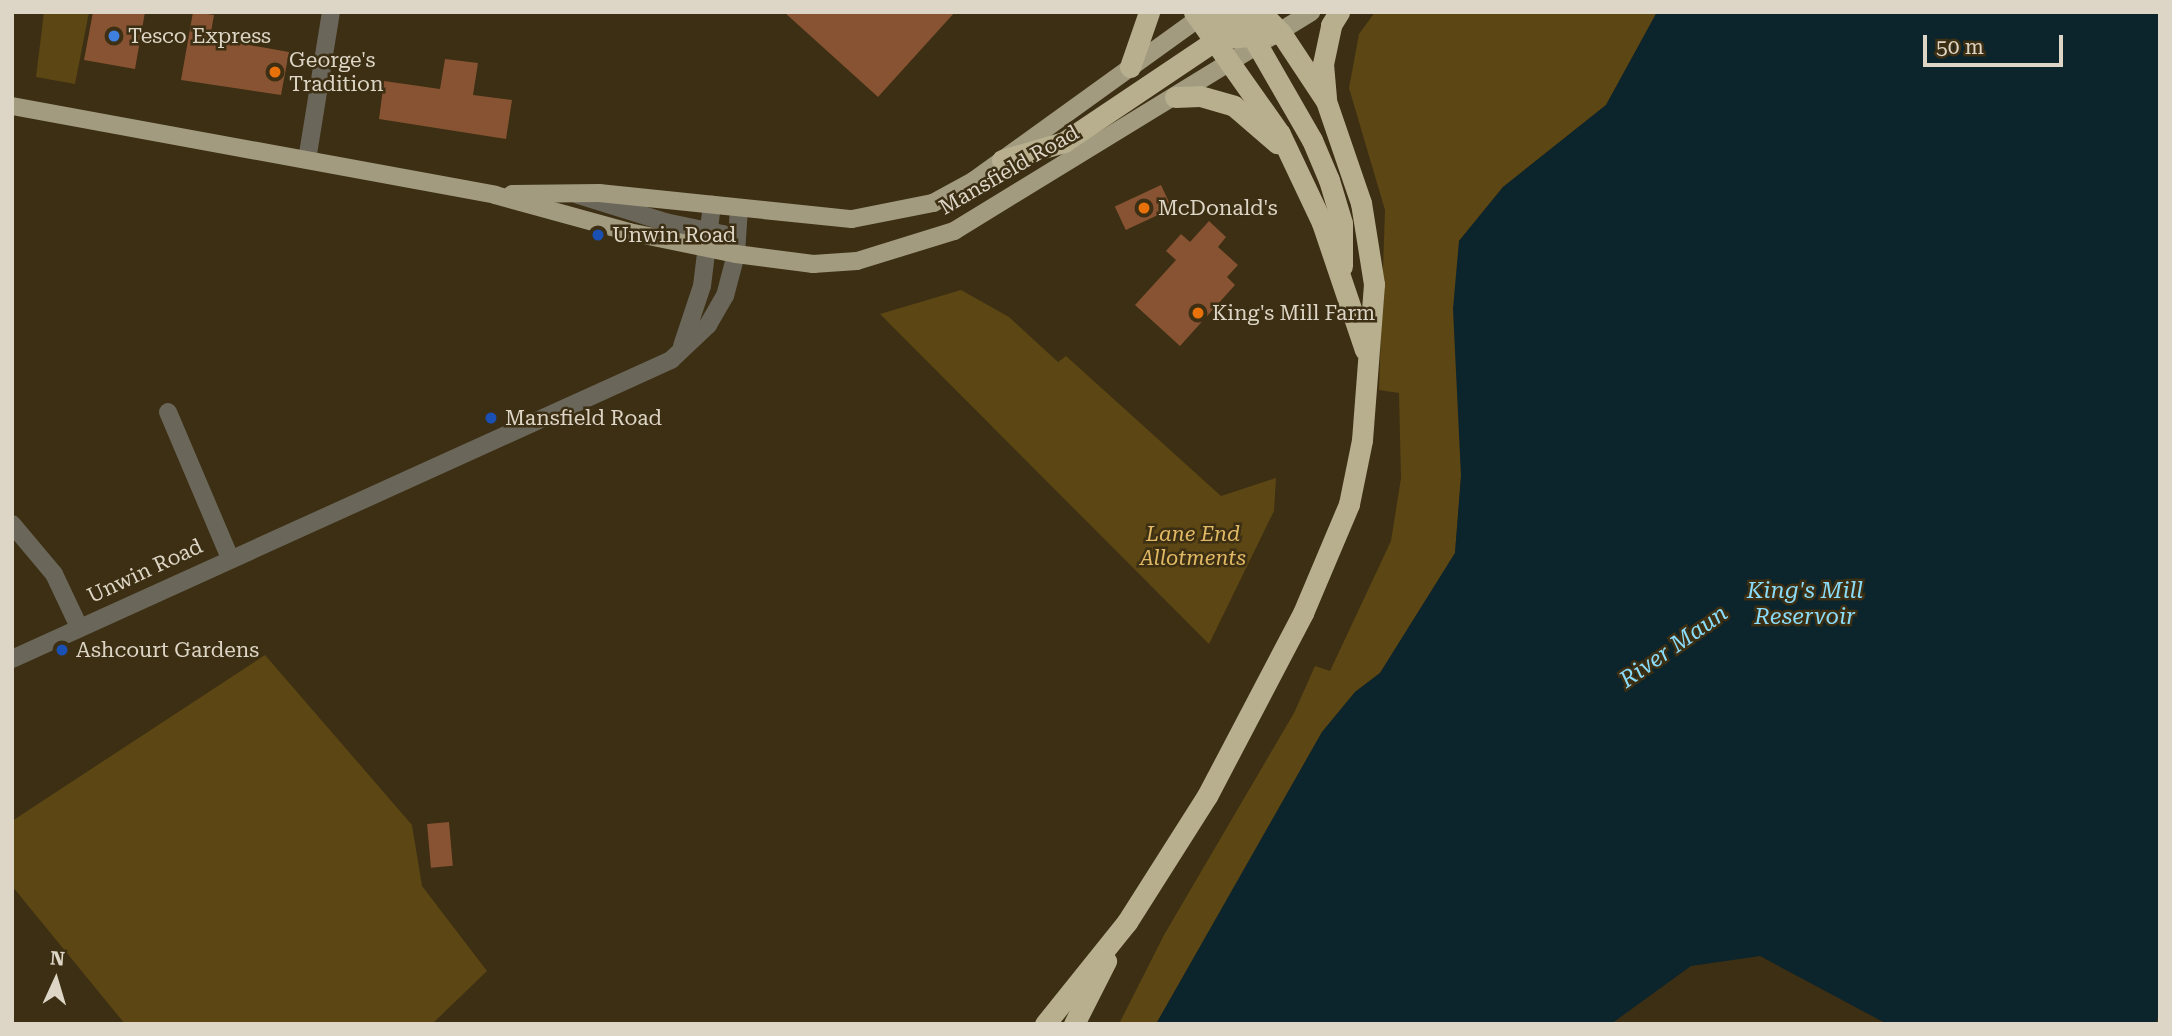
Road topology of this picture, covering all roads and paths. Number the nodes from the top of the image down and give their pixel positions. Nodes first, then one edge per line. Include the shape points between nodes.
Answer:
1 (331, 12) edge
2 (1150, 12) edge
3 (1311, 12) edge
4 (1339, 12) edge
5 (1200, 14) edge
6 (1242, 24) edge
7 (1281, 33) junction
8 (1232, 63) junction
9 (1130, 67) junction
10 (1175, 97) junction
11 (1326, 100) junction
12 (12, 106) edge
13 (1290, 154) junction
14 (307, 160) junction
15 (1002, 160) junction
16 (568, 192) junction
17 (495, 195) junction
18 (712, 205) junction
19 (739, 208) junction
20 (709, 229) junction
21 (707, 249) junction
22 (736, 254) junction
23 (1342, 285) junction
24 (680, 353) junction
25 (1367, 355) junction
26 (168, 412) dead end
27 (12, 524) edge
28 (230, 558) junction
29 (79, 627) junction
30 (12, 659) edge
31 (1127, 922) junction
32 (1045, 1024) edge
33 (1074, 1024) edge

1 - 14 street
2 - 9 highway
3 - 7 main road
4 - 11 highway via 1331,25 1323,64
5 - 6 highway
5 - 9 main road, Mansfield Road
6 - 7 highway
6 - 8 highway
6 - 8 main road, Mansfield Road
6 - 15 highway via 1064,142
6 - 23 highway via 1301,120 1329,180 1342,223
7 - 11 highway
8 - 10 main road, Mansfield Road
8 - 13 highway
9 - 15 main road, Mansfield Road
10 - 13 highway via 1200,96 1234,106
10 - 22 main road, Mansfield Road via 954,231 857,261 813,264
11 - 25 highway via 1361,203 1374,284
12 - 14 main road, Mansfield Road
13 - 23 highway via 1322,223
14 - 17 main road, Mansfield Road
15 - 19 main road, Mansfield Road via 933,204 878,217 800,216
16 - 17 main road, Mansfield Road
16 - 18 main road, Mansfield Road
16 - 20 street via 665,222
17 - 21 main road, Mansfield Road
18 - 19 main road, Mansfield Road
18 - 20 street
19 - 22 street, Unwin Road
20 - 21 street
20 - 22 street via 723,234
21 - 22 main road, Mansfield Road
21 - 24 street via 702,286
22 - 24 street, Unwin Road via 725,296 708,325
23 - 25 highway
24 - 28 street, Unwin Road
25 - 31 highway via 1362,440 1341,526 1241,736
26 - 28 street
27 - 29 street via 54,574
28 - 29 street, Unwin Road
29 - 30 street, Unwin Road
31 - 32 highway
31 - 33 highway

